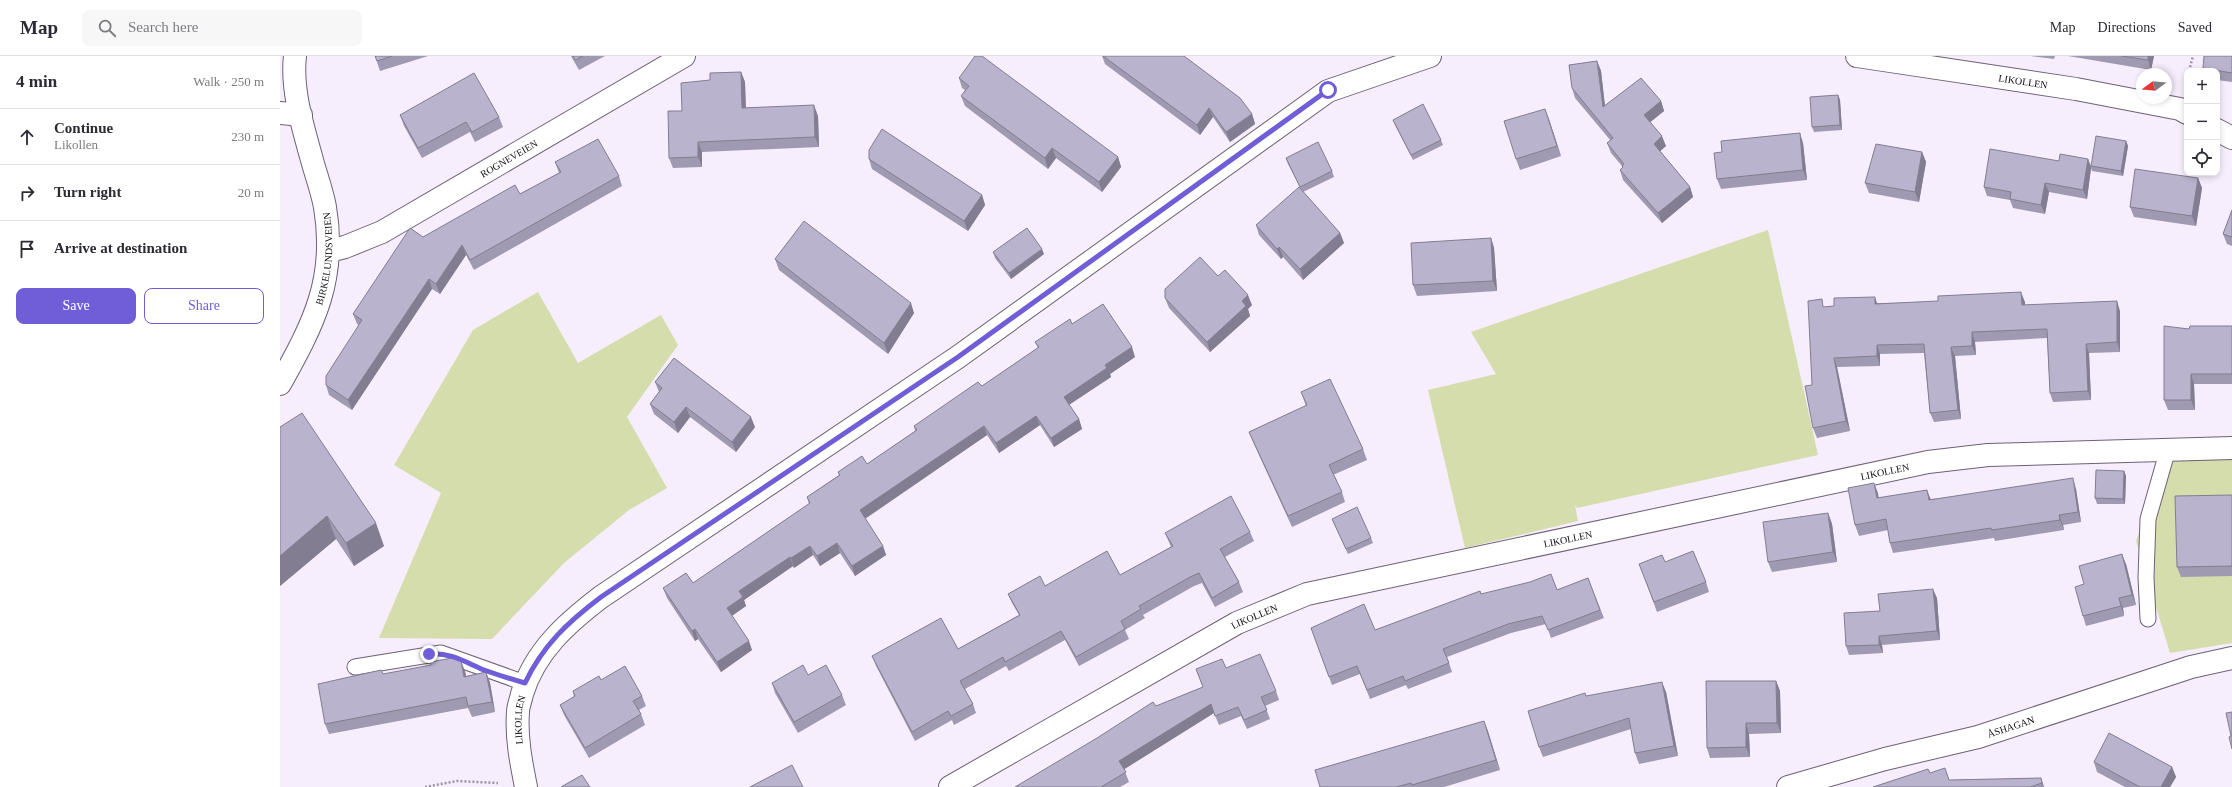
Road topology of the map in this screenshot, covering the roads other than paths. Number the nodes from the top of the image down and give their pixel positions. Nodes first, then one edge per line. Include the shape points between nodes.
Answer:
1 (295, 56) edge
2 (684, 56) edge
3 (1430, 56) edge
4 (1857, 56) edge
5 (2184, 111) edge
6 (290, 114) edge
7 (2220, 132) edge
8 (2232, 138) edge
9 (329, 251) junction
10 (280, 384) edge
11 (2232, 448) edge
12 (2168, 449) junction
13 (2148, 619) dead end
14 (2232, 658) edge
15 (355, 667) dead end
16 (525, 683) junction
17 (526, 787) edge
18 (950, 787) edge
19 (1788, 787) edge

1 - 6 street, BIRKELUNDSVEIEN via 296,93
2 - 9 street, ROGNEVEIEN via 382,232 345,248
3 - 16 street, LIKOLLEN via 1328,90 958,357 601,597 570,621 551,642 535,662
4 - 5 street, LIKOLLEN via 2076,89
6 - 9 street, BIRKELUNDSVEIEN via 325,205
7 - 8 street
9 - 10 street, BIRKELUNDSVEIEN via 319,306
11 - 12 street, LIKOLLEN
12 - 13 lane via 2148,520
12 - 18 street, LIKOLLEN via 1988,455 1928,462 1307,594 1237,623
14 - 19 street, ÅSHAGAN via 2191,666 1978,737 1885,759
15 - 16 lane via 441,653
16 - 17 street, LIKOLLEN via 518,716 521,761

